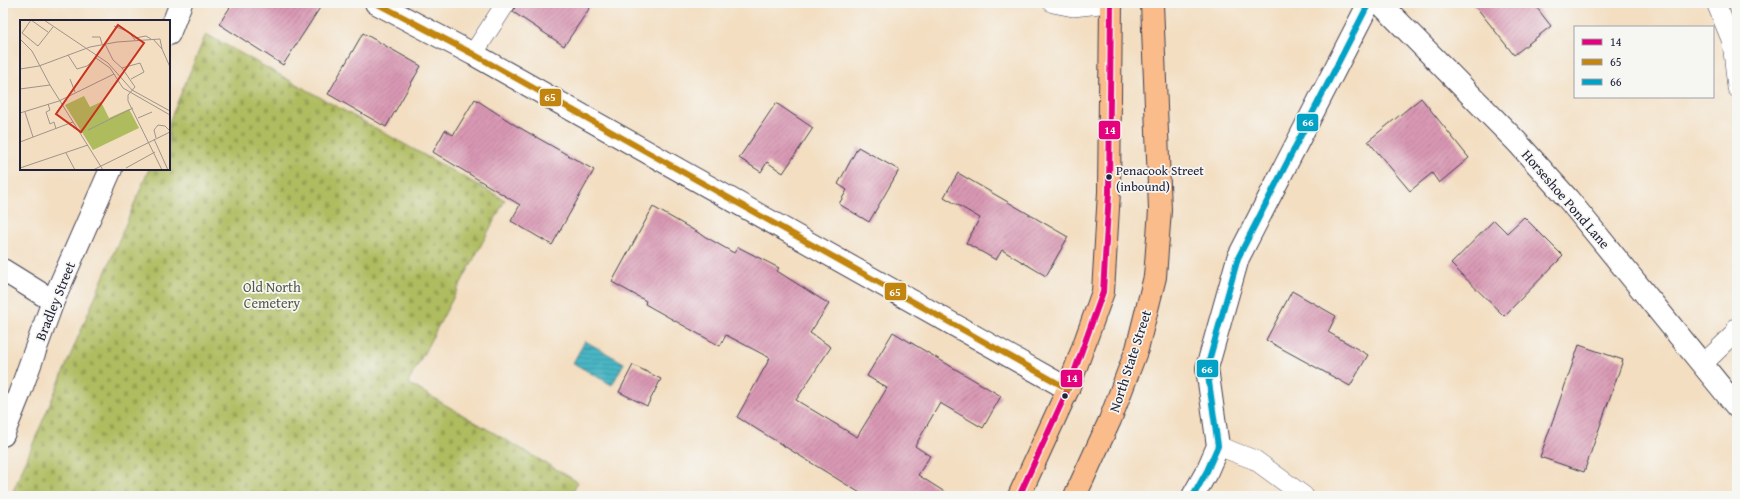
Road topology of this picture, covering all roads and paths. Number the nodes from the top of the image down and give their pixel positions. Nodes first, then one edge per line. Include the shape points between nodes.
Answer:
1 (181, 3) edge
2 (376, 3) edge
3 (506, 3) edge
4 (1053, 3) edge
5 (1110, 3) edge
6 (1152, 3) edge
7 (1369, 3) edge
8 (1380, 3) edge
9 (1716, 3) edge
10 (170, 31) edge
11 (473, 54) junction
12 (1737, 88) edge
13 (111, 170) edge
14 (3, 270) edge
15 (53, 301) junction
16 (1736, 332) edge
17 (1703, 364) junction
18 (1068, 389) junction
19 (1737, 407) edge
20 (3, 435) edge
21 (1218, 446) junction
22 (1019, 496) edge
23 (1075, 496) edge
24 (1193, 496) edge
25 (1304, 496) edge

1 - 10 street
2 - 11 street
3 - 11 lane
4 - 5 lane via 1073,7
5 - 18 main road via 1109,192 1103,292
6 - 23 main road, North State Street via 1160,210 1155,278 1134,356 1110,420
7 - 21 street via 1238,258 1207,368
8 - 17 street, Horseshoe Pond Lane via 1568,199
9 - 12 lane via 1732,42
11 - 18 street
13 - 15 street, Bradley Street
14 - 15 street
15 - 20 street, Bradley Street
16 - 17 lane
17 - 19 street, Horseshoe Pond Lane
18 - 22 main road
21 - 24 street
21 - 25 lane via 1255,460

